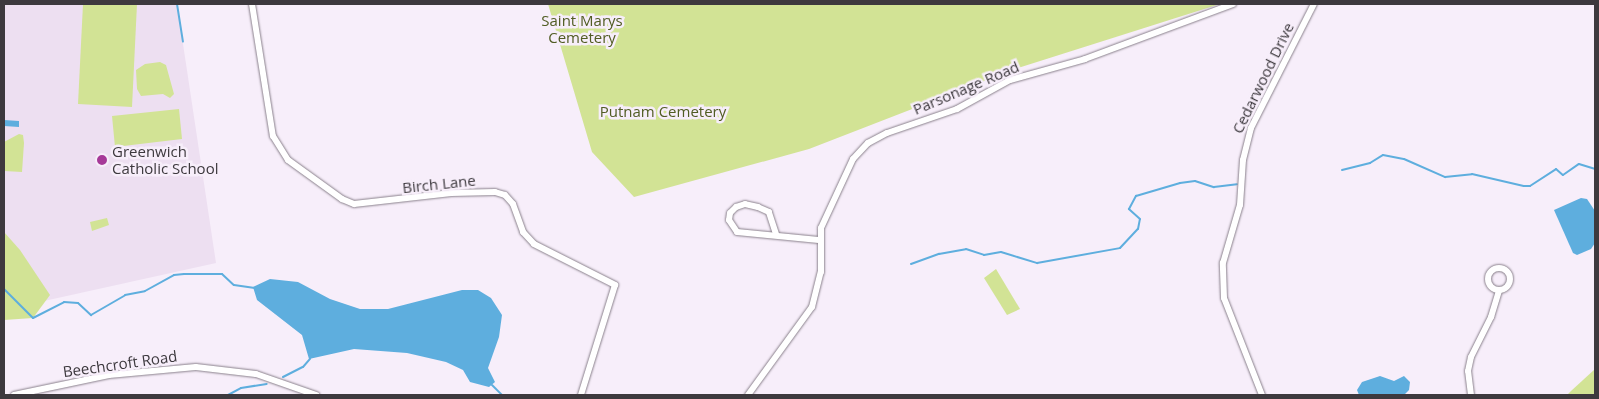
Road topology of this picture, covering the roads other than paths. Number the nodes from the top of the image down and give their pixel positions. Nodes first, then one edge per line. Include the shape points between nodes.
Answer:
1 (252, 4) edge
2 (1233, 4) edge
3 (1314, 4) edge
4 (776, 234) junction
5 (819, 240) junction
6 (1499, 290) dead end
7 (749, 393) edge
8 (14, 395) edge
9 (316, 395) edge
10 (581, 395) edge
11 (756, 395) edge
12 (1262, 395) edge
13 (1471, 395) edge

1 - 10 street, Birch Lane via 273,136 288,160 354,204 451,193 495,192 505,195 513,204 523,232 534,244 615,285
2 - 5 street, Parsonage Road via 1085,59 1010,80 957,109 877,137 853,159
3 - 12 street, Cedarwood Drive via 1250,128 1243,160 1240,205 1222,263 1224,298
4 - 4 street via 737,232 729,220 730,213 745,204 769,212
4 - 5 street
5 - 7 street, Parsonage Road via 822,272 812,307
6 - 13 street via 1491,317 1471,357 1468,370
7 - 11 street
8 - 9 street, Beechcroft Road via 109,375 196,367 256,374

